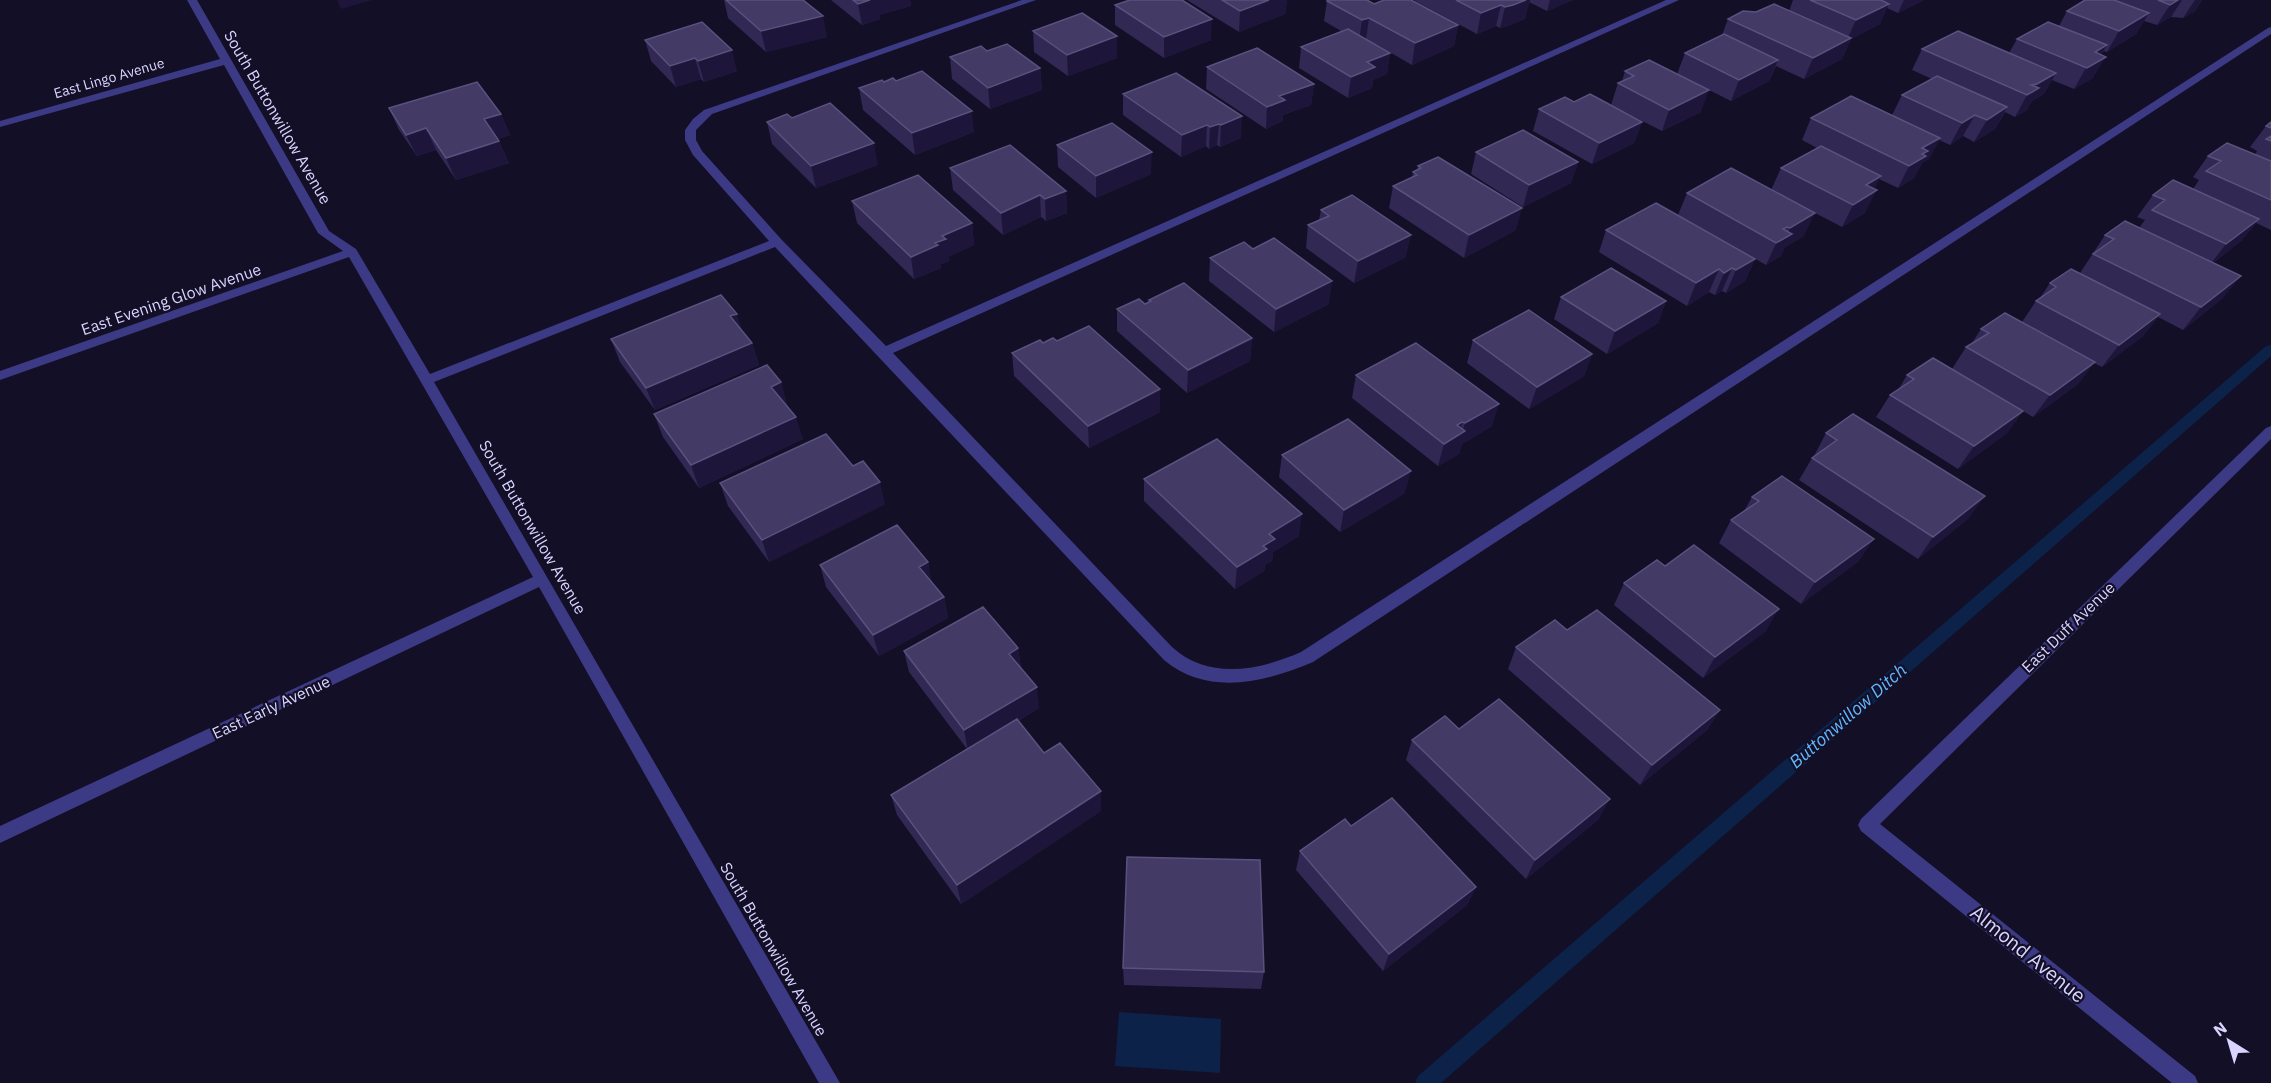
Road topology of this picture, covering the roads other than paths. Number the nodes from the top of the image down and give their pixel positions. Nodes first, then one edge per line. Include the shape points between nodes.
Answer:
1 (192, 0) edge
2 (1031, 0) edge
3 (1674, 0) edge
4 (2271, 30) edge
5 (225, 61) junction
6 (0, 124) edge
7 (777, 242) junction
8 (352, 252) junction
9 (884, 352) junction
10 (0, 376) edge
11 (427, 380) junction
12 (2271, 431) edge
13 (542, 579) junction
14 (1868, 825) joint
15 (0, 835) edge
16 (830, 1083) edge
17 (2188, 1083) edge

1 - 5 street, South Buttonwillow Avenue
2 - 7 street via 729,103 696,121 689,131 689,141 697,153
3 - 9 street
4 - 9 street via 1307,657 1277,671 1243,678 1210,675 1179,662
5 - 6 street, East Lingo Avenue
5 - 8 street, South Buttonwillow Avenue via 324,233
7 - 9 street
7 - 11 street
8 - 10 street, East Evening Glow Avenue
8 - 11 street, South Buttonwillow Avenue
11 - 13 street, South Buttonwillow Avenue
12 - 14 street, East Duff Avenue
13 - 15 street, East Early Avenue
13 - 16 street, South Buttonwillow Avenue
14 - 17 street, Almond Avenue

